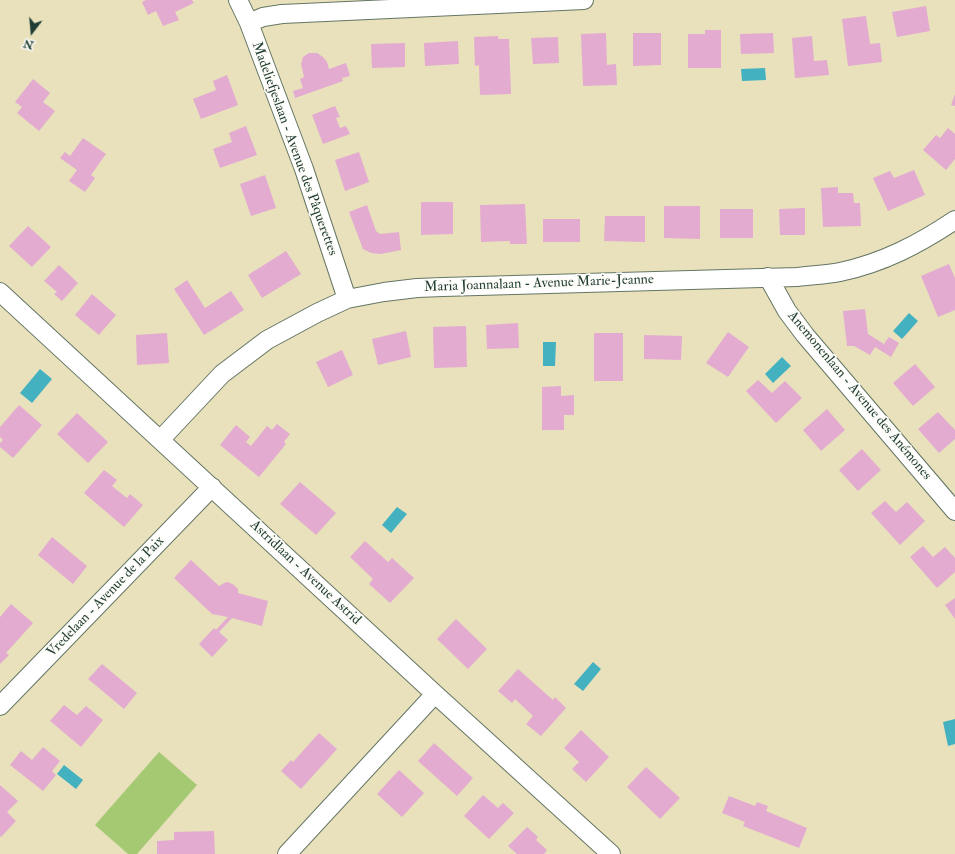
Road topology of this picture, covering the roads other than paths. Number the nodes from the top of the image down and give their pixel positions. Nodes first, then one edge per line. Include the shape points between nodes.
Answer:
1 (238, 0) edge
2 (584, 0) edge
3 (249, 22) junction
4 (955, 220) edge
5 (768, 277) junction
6 (0, 292) edge
7 (348, 299) junction
8 (161, 440) junction
9 (212, 487) junction
10 (955, 511) edge
11 (435, 694) junction
12 (0, 706) edge
13 (287, 854) edge
14 (611, 854) edge

1 - 3 street, Madeliefjeslaan - Avenue des Pâquerettes
2 - 3 street via 282,14
3 - 7 street, Madeliefjeslaan - Avenue des Pâquerettes via 304,169
4 - 5 street, Maria Joannalaan - Avenue Marie-Jeanne via 931,237 874,263 839,273
5 - 7 street, Maria Joannalaan - Avenue Marie-Jeanne via 436,287 384,292
5 - 10 street, Anemonenlaan - Avenue des Anémones via 787,311 805,335
6 - 8 street, Astridlaan - Avenue Astrid
7 - 8 street, Maria Joannalaan - Avenue Marie-Jeanne via 267,340 222,374
8 - 9 street, Astridlaan - Avenue Astrid
9 - 11 street, Astridlaan - Avenue Astrid
9 - 12 street, Vredelaan - Avenue de la Paix
11 - 13 street
11 - 14 street, Astridlaan - Avenue Astrid

